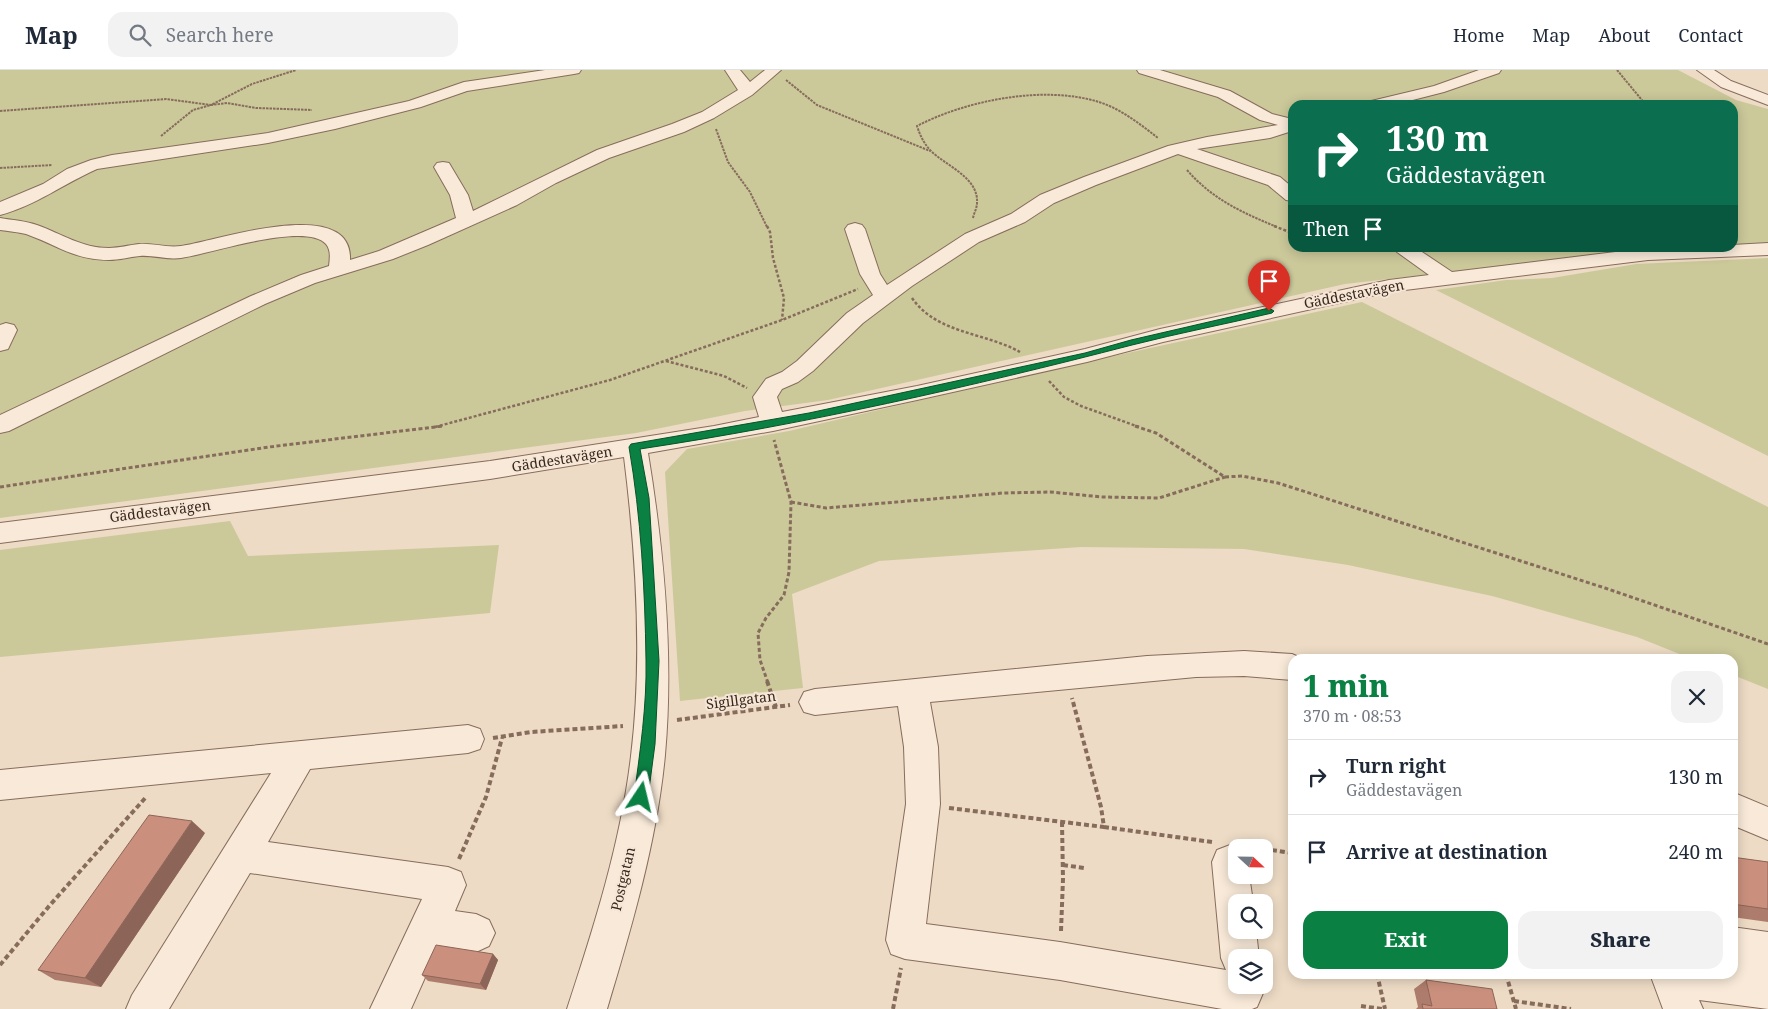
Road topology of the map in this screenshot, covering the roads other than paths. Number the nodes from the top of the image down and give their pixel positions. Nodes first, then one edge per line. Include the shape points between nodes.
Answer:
1 (574, 70) edge
2 (732, 70) edge
3 (774, 70) edge
4 (1144, 70) edge
5 (1494, 70) edge
6 (1704, 70) edge
7 (1437, 73) dead end
8 (1458, 82) junction
9 (747, 92) junction
10 (1393, 100) edge
11 (1768, 100) edge
12 (1288, 124) edge
13 (1288, 126) edge
14 (1176, 150) junction
15 (443, 167) dead end
16 (1288, 193) edge
17 (0, 209) edge
18 (466, 222) junction
19 (0, 224) edge
20 (855, 229) dead end
21 (1768, 248) edge
22 (1738, 250) edge
23 (1410, 252) edge
24 (1688, 252) edge
25 (1611, 253) edge
26 (338, 269) junction
27 (1450, 278) junction
28 (880, 290) junction
29 (773, 423) junction
30 (2, 424) edge
31 (635, 447) junction
32 (0, 533) edge
33 (1288, 667) edge
34 (912, 691) junction
35 (815, 702) road end
36 (468, 739) dead end
37 (301, 754) junction
38 (0, 785) edge
39 (1738, 811) edge
40 (1768, 824) edge
41 (1225, 852) road end
42 (241, 855) junction
43 (1231, 894) edge
44 (429, 926) junction
45 (476, 933) dead end
46 (1738, 947) edge
47 (1768, 951) edge
48 (1228, 984) edge
49 (1674, 986) edge
50 (1768, 990) edge
51 (146, 1009) edge
52 (390, 1009) edge
53 (587, 1009) edge

1 - 17 street via 464,88 416,104 268,138 112,160 88,167
2 - 9 street
3 - 9 street
4 - 12 street via 1218,92 1266,117
5 - 8 street
6 - 11 street via 1726,84
7 - 8 street
8 - 10 street
9 - 18 street via 708,115 603,154
13 - 14 street via 1270,133
14 - 16 street via 1264,177
14 - 28 street via 1056,195 1018,218 972,238 905,282
15 - 18 street via 459,198
18 - 26 street via 386,255
19 - 26 street via 30,229 76,250 109,254 141,250 182,252 235,239 309,231 324,234 334,241 340,252
20 - 28 street via 870,274
21 - 22 street, Gäddestavägen
23 - 27 street
24 - 25 street, Gäddestavägen
25 - 27 street, Gäddestavägen
26 - 30 street via 258,300
27 - 29 street, Gäddestavägen via 1362,291
28 - 29 street via 805,366 774,384 765,397
29 - 31 street, Gäddestavägen
31 - 32 street, Gäddestavägen via 490,470
31 - 53 street, Postgatan via 643,498 653,661 648,744 645,778 621,891
33 - 34 street via 1247,663
34 - 35 street
34 - 48 street via 921,747 923,804 905,940
36 - 37 street
37 - 38 street
37 - 42 street
39 - 40 street
41 - 43 street
42 - 44 street via 448,885
42 - 51 street
44 - 45 street
44 - 52 street
46 - 47 street
49 - 50 street

